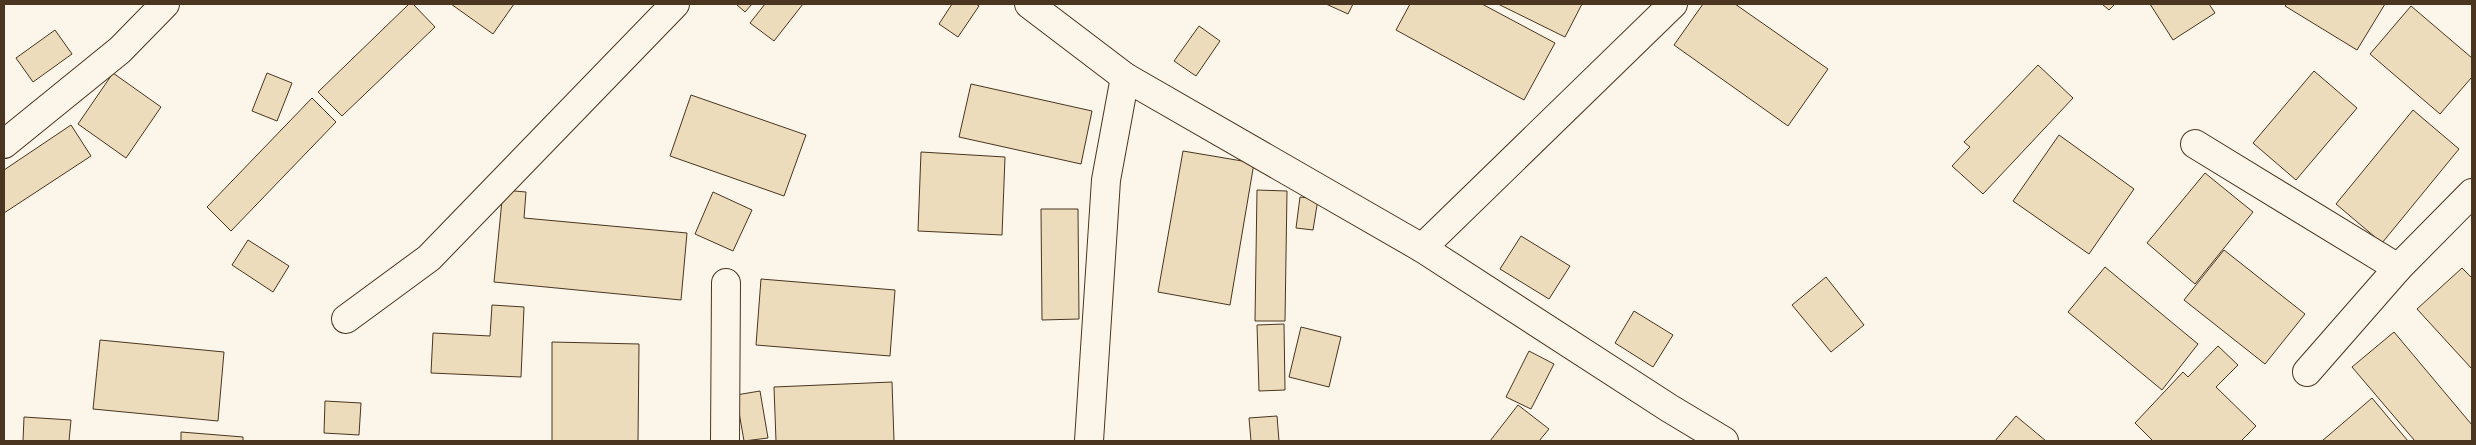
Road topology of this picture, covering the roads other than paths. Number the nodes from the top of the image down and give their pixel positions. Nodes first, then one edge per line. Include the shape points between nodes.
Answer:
1 (165, 4) edge
2 (675, 4) edge
3 (1029, 4) edge
4 (1673, 4) edge
5 (1124, 77) junction
6 (4, 144) edge
7 (2195, 144) dead end
8 (2472, 193) edge
9 (1422, 248) junction
10 (2398, 268) junction
11 (726, 284) dead end
12 (346, 319) dead end
13 (2308, 372) dead end
14 (725, 441) edge
15 (1090, 441) edge
16 (1724, 441) edge

1 - 6 street via 120,50
2 - 12 street via 429,258
3 - 5 street
4 - 9 street
5 - 9 street
5 - 15 street via 1106,180
7 - 10 street
8 - 10 street
9 - 16 street
10 - 13 street
11 - 14 street

